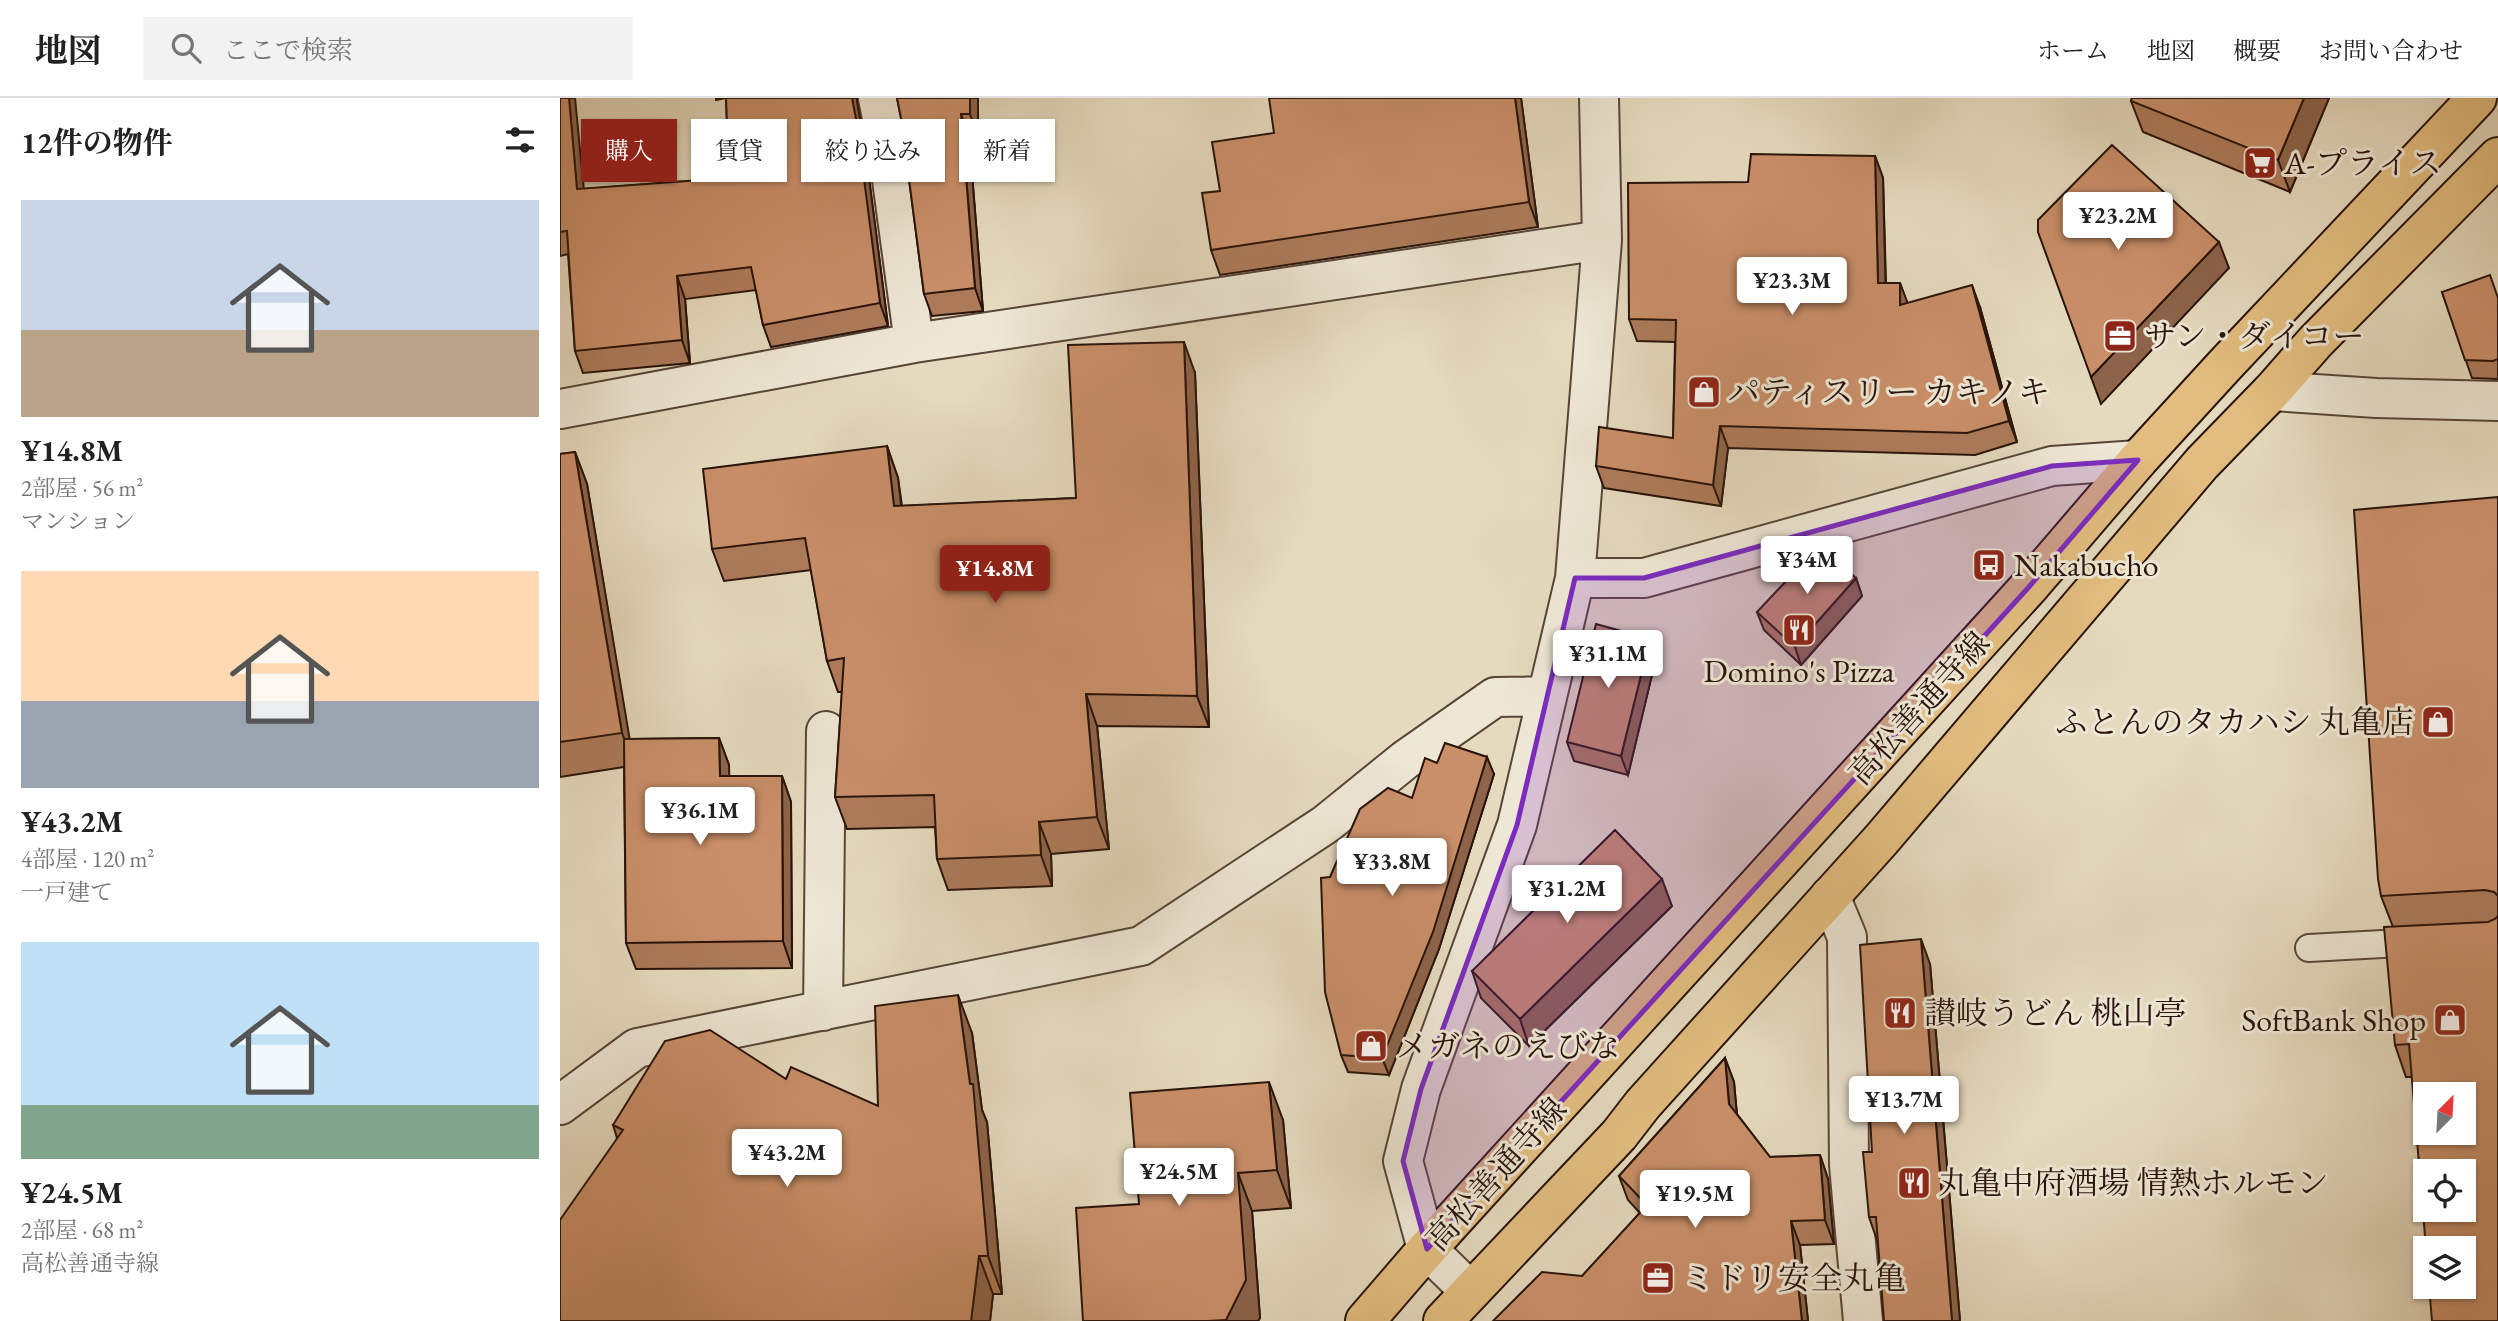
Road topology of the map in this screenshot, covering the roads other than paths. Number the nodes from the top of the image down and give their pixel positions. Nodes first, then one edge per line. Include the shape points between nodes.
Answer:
1 (878, 98) edge
2 (1599, 98) edge
3 (2477, 98) edge
4 (2498, 157) edge
5 (1602, 240) junction
6 (914, 343) junction
7 (2272, 391) junction
8 (2498, 401) edge
9 (560, 409) edge
10 (2138, 460) junction
11 (1575, 578) junction
12 (1547, 696) junction
13 (826, 731) dead end
14 (1830, 896) junction
15 (2445, 941) edge
16 (2309, 948) dead end
17 (823, 1011) junction
18 (560, 1105) edge
19 (1427, 1249) junction
20 (1470, 1291) junction
21 (1365, 1321) edge
22 (1444, 1321) edge
23 (1863, 1321) edge

1 - 6 street
2 - 5 street
3 - 10 main road, 高松善通寺線
4 - 7 main road, 高松善通寺線
5 - 6 street
5 - 11 street
6 - 9 street
7 - 8 street
7 - 14 main road, 高松善通寺線 via 2202,463
10 - 11 street via 2052,467 1644,578
10 - 19 main road, 高松善通寺線 via 2019,599
11 - 12 street
12 - 17 street via 1495,697 1405,760 1326,824 1141,946
12 - 19 street via 1517,825 1421,1089 1403,1161
13 - 17 street
14 - 20 main road, 高松善通寺線 via 1619,1135
14 - 23 street via 1847,937 1849,1165
15 - 16 lane
17 - 18 street via 637,1048
19 - 20 street
19 - 21 main road, 高松善通寺線
20 - 22 main road, 高松善通寺線

